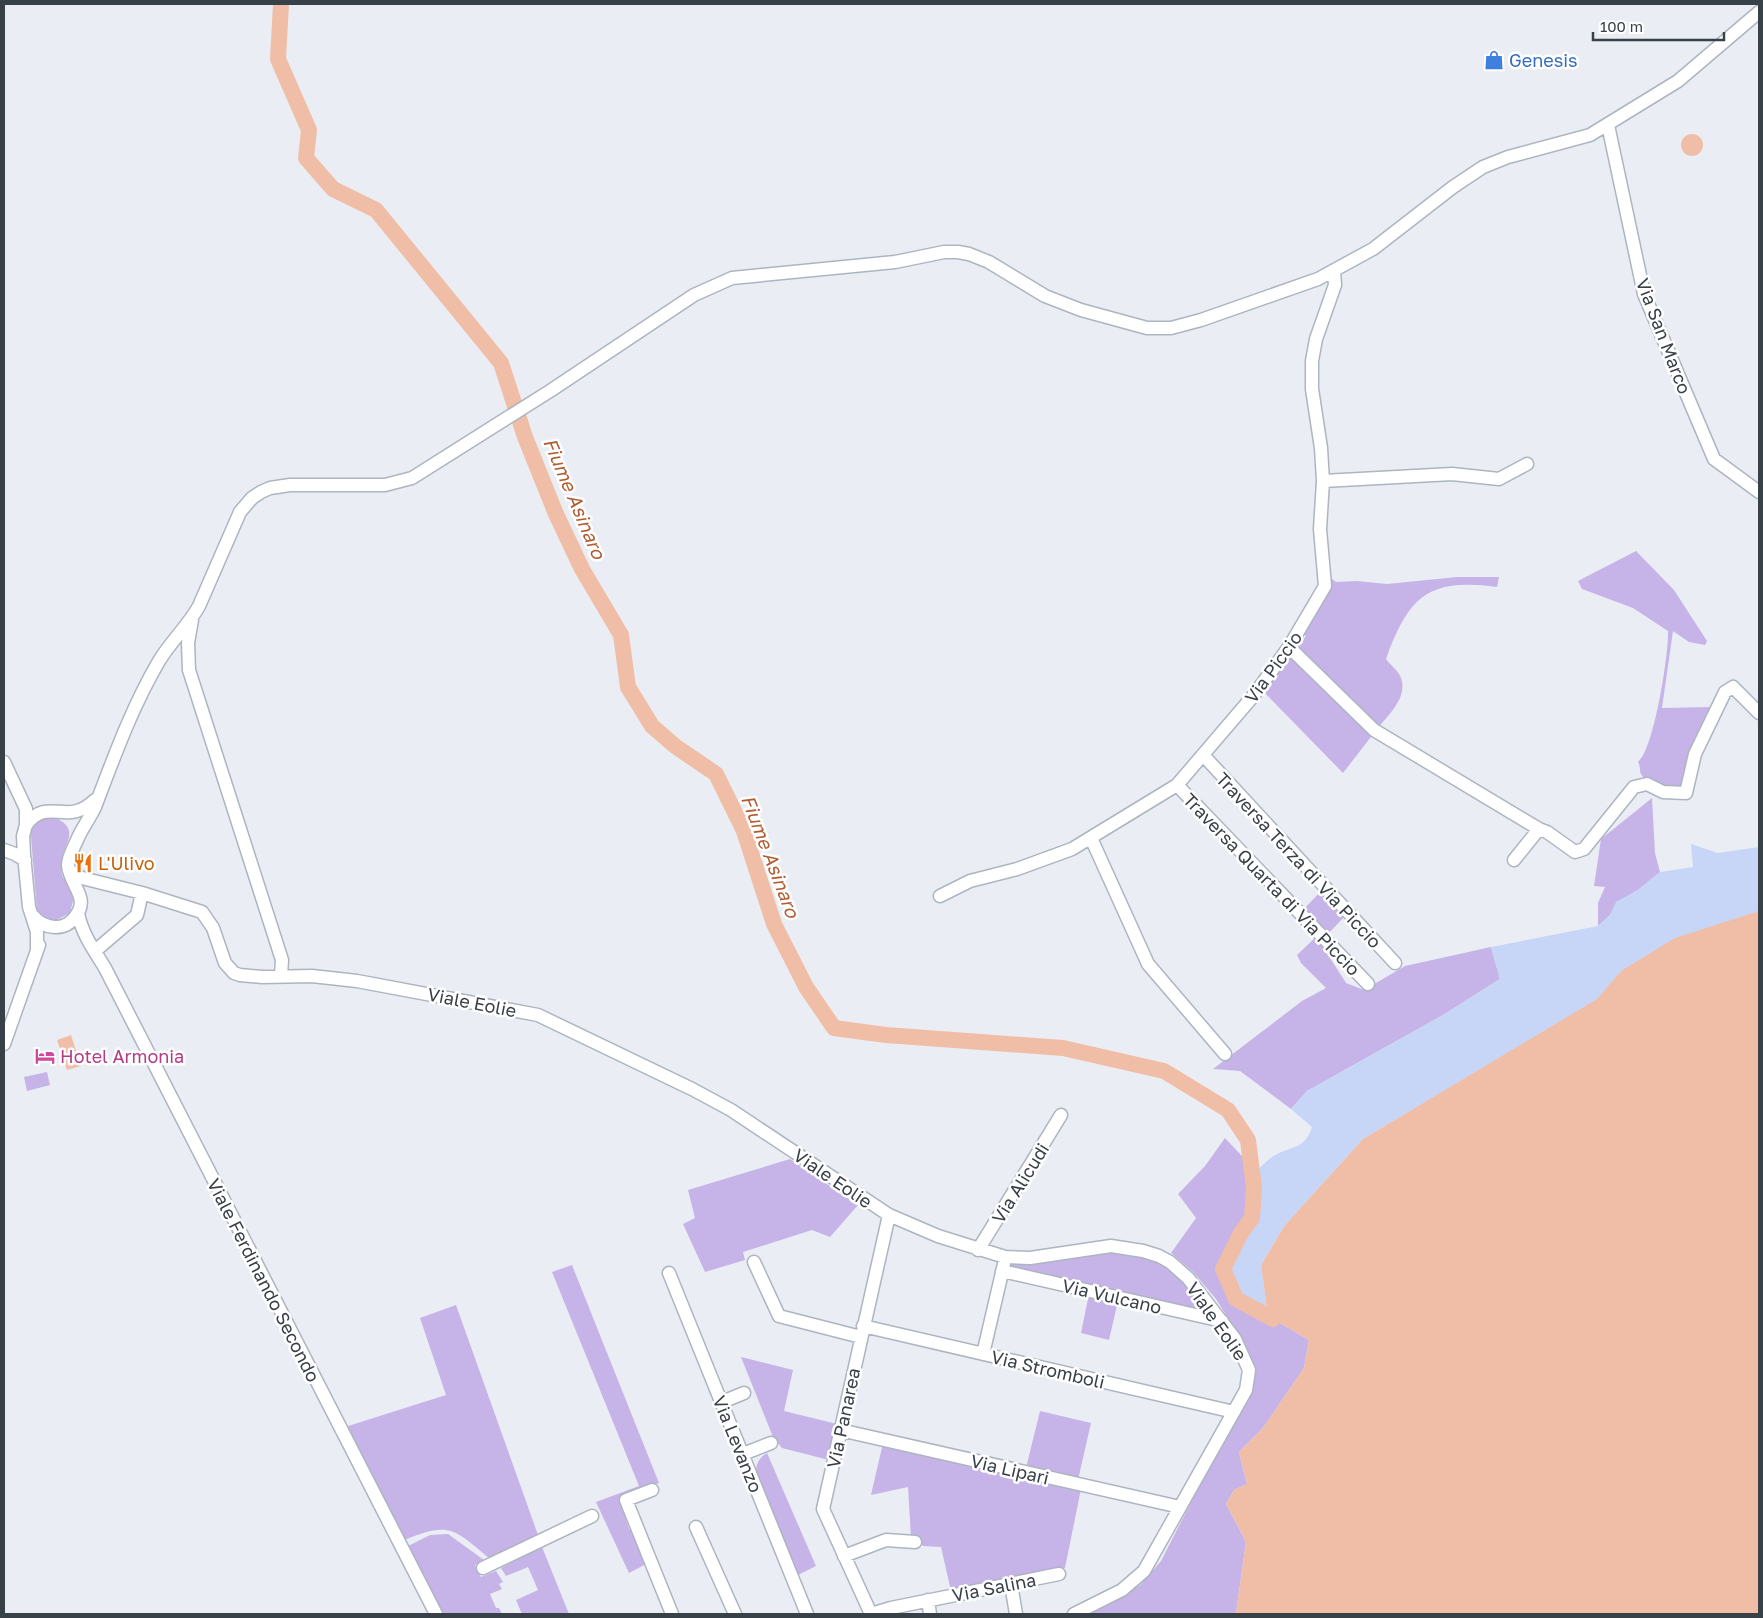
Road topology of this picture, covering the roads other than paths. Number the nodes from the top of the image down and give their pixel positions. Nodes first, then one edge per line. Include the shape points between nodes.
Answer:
1 (1759, 12) edge
2 (1608, 125) junction
3 (1334, 271) junction
4 (1527, 464) dead end
5 (1323, 482) junction
6 (1759, 492) edge
7 (192, 618) junction
8 (1289, 647) junction
9 (1759, 713) edge
10 (1204, 756) junction
11 (4, 762) edge
12 (12, 780) junction
13 (1177, 784) junction
14 (97, 799) junction
15 (44, 811) junction
16 (64, 814) junction
17 (1539, 829) junction
18 (25, 831) junction
19 (1091, 838) junction
20 (77, 840) junction
21 (4, 850) edge
22 (24, 860) junction
23 (1514, 860) dead end
24 (69, 869) junction
25 (116, 886) junction
26 (142, 893) junction
27 (940, 896) dead end
28 (81, 898) junction
29 (78, 913) junction
30 (33, 916) junction
31 (59, 927) junction
32 (93, 948) junction
33 (37, 951) junction
34 (1395, 963) dead end
35 (281, 975) junction
36 (1368, 984) dead end
37 (4, 1044) edge
38 (1225, 1054) dead end
39 (1061, 1115) dead end
40 (889, 1215) junction
41 (978, 1250) junction
42 (1005, 1257) junction
43 (754, 1262) dead end
44 (1002, 1271) junction
45 (669, 1273) dead end
46 (1222, 1321) junction
47 (862, 1332) junction
48 (983, 1354) junction
49 (744, 1393) dead end
50 (722, 1402) junction
51 (1234, 1412) junction
52 (840, 1430) junction
53 (771, 1443) dead end
54 (743, 1454) junction
55 (652, 1490) dead end
56 (1180, 1507) junction
57 (592, 1516) dead end
58 (696, 1527) dead end
59 (914, 1542) dead end
60 (844, 1556) junction
61 (483, 1568) dead end
62 (1059, 1574) dead end
63 (1011, 1584) junction
64 (928, 1600) junction
65 (436, 1614) edge
66 (672, 1614) edge
67 (736, 1614) edge
68 (807, 1614) edge
69 (871, 1614) edge
70 (930, 1614) edge
71 (1016, 1614) edge
72 (1074, 1614) edge

1 - 2 street via 1678,81
2 - 3 street via 1590,135 1483,167 1373,249
2 - 6 street, Via San Marco via 1644,294 1714,460
3 - 5 street, Via Piccio via 1335,285 1316,339 1312,361 1312,389
3 - 7 street via 1296,288 1201,320 1158,329 1081,310 1045,296 989,262 958,252 895,262 732,278 694,295 550,392 412,478 385,486 285,486 261,492 240,512
4 - 5 street via 1499,479 1452,474
5 - 8 street, Via Piccio via 1320,529 1325,586
7 - 14 street via 160,660 138,701 113,754
7 - 35 street via 188,643 189,670 282,960
8 - 10 street, Via Piccio via 1254,696
8 - 17 street via 1374,730
9 - 17 street via 1733,687 1725,692 1702,737 1689,773 1686,793 1663,792 1647,784 1634,787 1584,849 1575,852
10 - 13 street, Via Piccio
10 - 34 street, Traversa Terza di Via Piccio
11 - 12 street
12 - 15 street
12 - 18 street via 26,809
13 - 19 street, Via Piccio
13 - 36 street, Traversa Quarta di Via Piccio
14 - 16 street via 87,808
14 - 20 street
15 - 16 street
15 - 18 street via 37,814
16 - 20 street via 73,824
17 - 23 street
18 - 21 street
18 - 22 street
19 - 27 street, Via Piccio via 1050,858 970,881
19 - 38 street via 1148,964
20 - 24 street via 68,861
21 - 22 street
22 - 30 street via 29,907
24 - 25 street, Viale Eolie via 82,878
24 - 28 street
25 - 26 street, Viale Eolie
25 - 28 street via 98,886
26 - 32 street via 137,915
26 - 35 street, Viale Eolie via 202,912 213,928 225,962 234,972 262,977
28 - 29 street
29 - 31 street
29 - 32 street, Viale Ferdinando Secondo
30 - 31 street via 38,922
30 - 33 street
31 - 32 street via 77,933
31 - 33 street via 45,934
32 - 65 street, Viale Ferdinando Secondo
33 - 37 street
35 - 40 street, Viale Eolie via 358,981 538,1015 692,1088 731,1110
39 - 41 street, Via Alicudi
40 - 41 street, Viale Eolie
40 - 47 street, Via Panarea
41 - 42 street, Viale Eolie
42 - 44 street
42 - 46 street, Viale Eolie via 1030,1258 1111,1246 1143,1250 1176,1267
43 - 47 street, Via Stromboli via 779,1316
44 - 46 street, Via Vulcano
44 - 48 street
45 - 50 street, Via Levanzo
46 - 51 street, Viale Eolie via 1250,1370 1246,1390
47 - 48 street, Via Stromboli
47 - 52 street, Via Panarea
48 - 51 street, Via Stromboli
49 - 50 street
50 - 54 street, Via Levanzo
51 - 56 street, Viale Eolie
52 - 56 street, Via Lipari
52 - 60 street, Via Panarea via 823,1508
53 - 54 street
54 - 68 street, Via Levanzo
55 - 66 street via 626,1500
56 - 72 street, Viale Eolie via 1144,1571 1122,1590
57 - 61 street
58 - 67 street
59 - 60 street via 886,1540
60 - 69 street, Via Panarea
62 - 63 street, Via Salina
63 - 64 street, Via Salina
63 - 71 street
64 - 69 street, Via Salina
64 - 70 street

